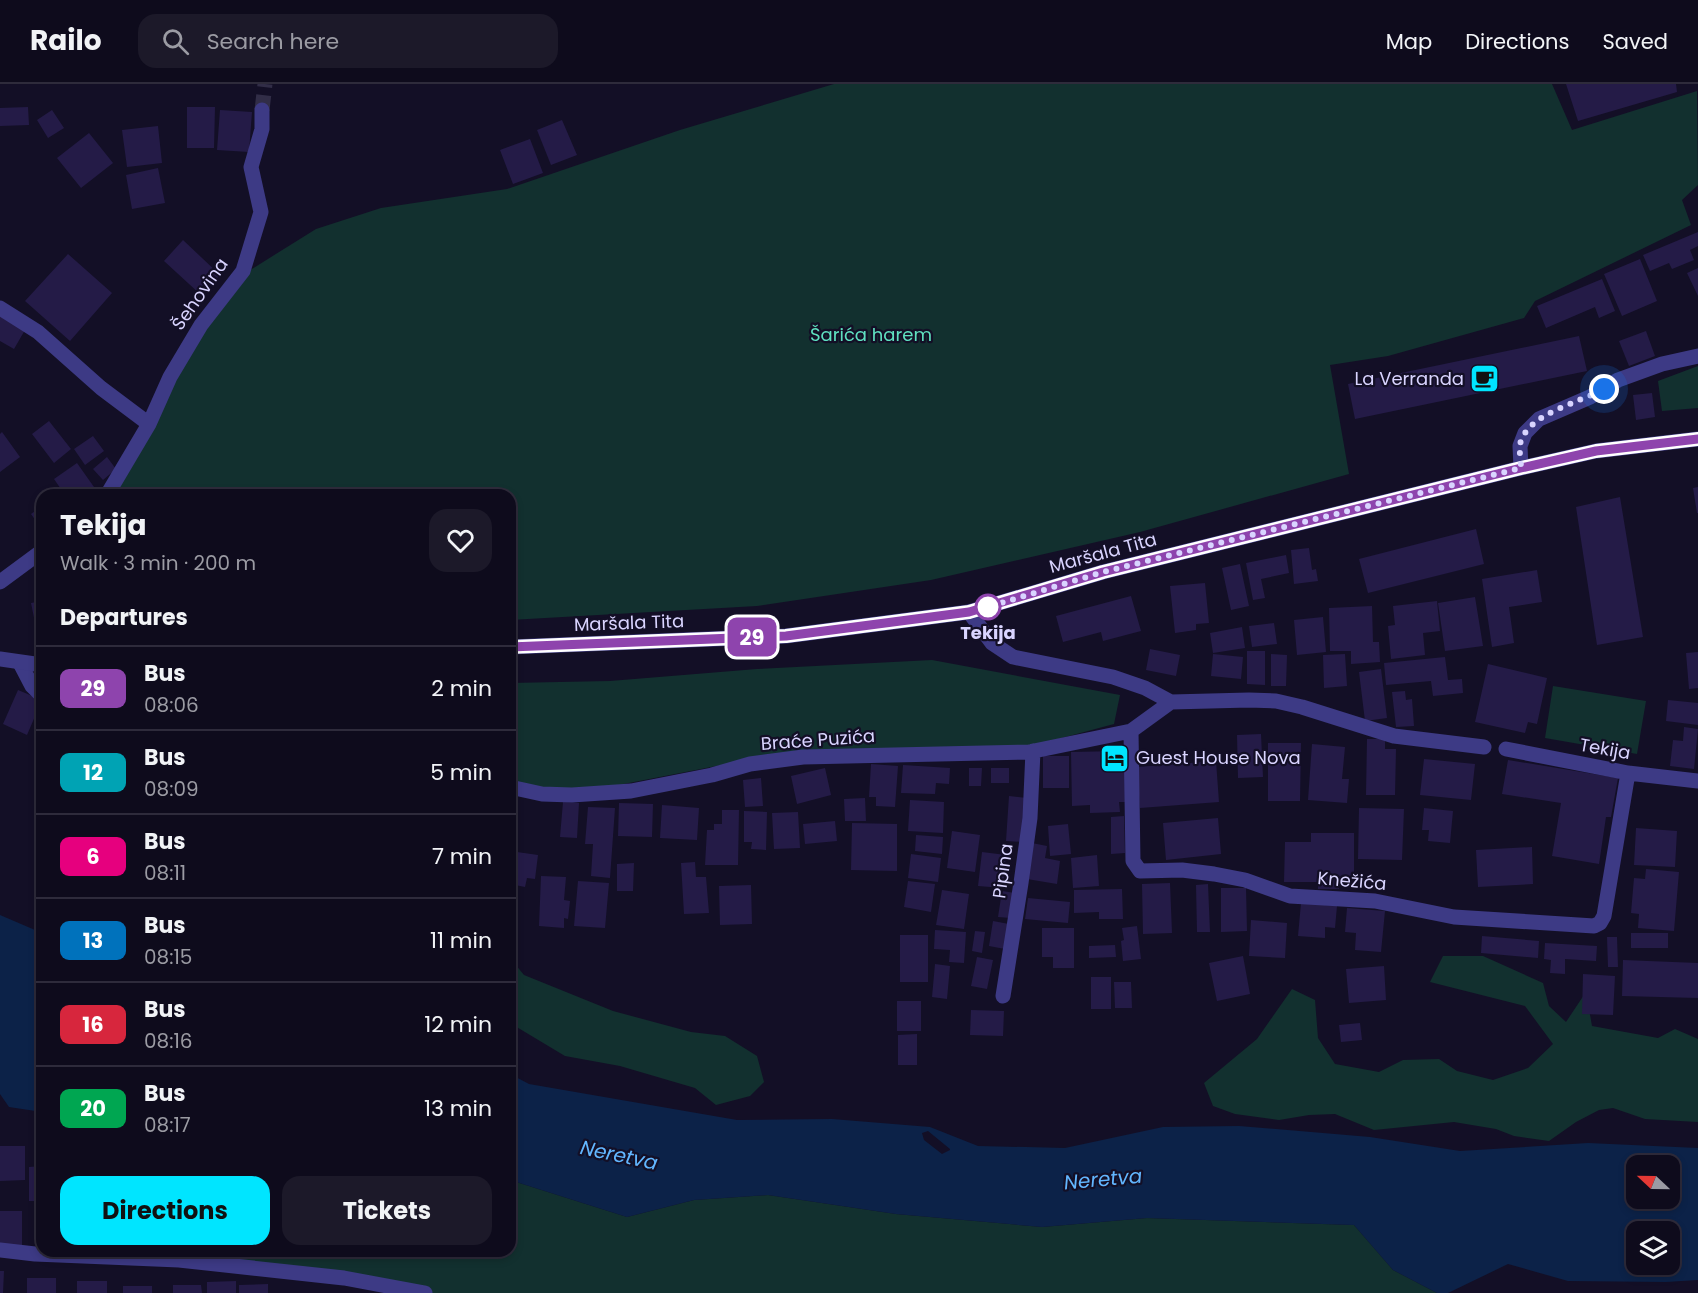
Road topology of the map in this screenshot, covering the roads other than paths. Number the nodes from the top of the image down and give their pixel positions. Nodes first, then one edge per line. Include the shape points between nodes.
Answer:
1 (262, 110) tunnel mouth
2 (0, 308) edge
3 (1698, 356) edge
4 (148, 424) junction
5 (1698, 439) edge
6 (1521, 468) junction
7 (110, 489) edge
8 (36, 555) edge
9 (0, 582) edge
10 (969, 612) junction
11 (516, 647) edge
12 (0, 659) edge
13 (21, 663) junction
14 (36, 664) edge
15 (36, 690) edge
16 (1171, 702) junction
17 (1131, 731) junction
18 (1484, 747) dead end
19 (1506, 749) dead end
20 (1033, 751) junction
21 (1628, 773) junction
22 (1698, 781) edge
23 (516, 788) edge
24 (1002, 996) dead end
25 (0, 1250) edge
26 (36, 1254) edge
27 (99, 1257) edge
28 (343, 1286) edge
29 (425, 1293) edge

1 - 4 street, Šehovina via 262,129 251,167 261,212 243,271 201,325
2 - 4 street via 38,332
3 - 6 street via 1618,380 1539,419 1525,433 1520,446
4 - 7 street, Šehovina
5 - 6 street, Maršala Tita via 1596,451
6 - 10 street, Maršala Tita via 1103,572
8 - 9 street
10 - 11 street, Maršala Tita via 786,636
10 - 16 street via 992,643 1013,657 1113,678
12 - 13 street
13 - 14 street
13 - 15 street
16 - 17 street
16 - 18 street via 1276,701 1394,736
17 - 20 street, Braće Puzića
17 - 21 street, Knežića via 1133,861 1140,871 1214,873 1290,896 1375,901 1454,917 1594,926 1600,923
19 - 21 street, Tekija
20 - 23 street, Braće Puzića via 803,757 750,764 631,791 572,795
20 - 24 street, Pipina via 1029,829
21 - 22 street, Tekija
25 - 26 street
27 - 28 street via 179,1260
28 - 29 street

